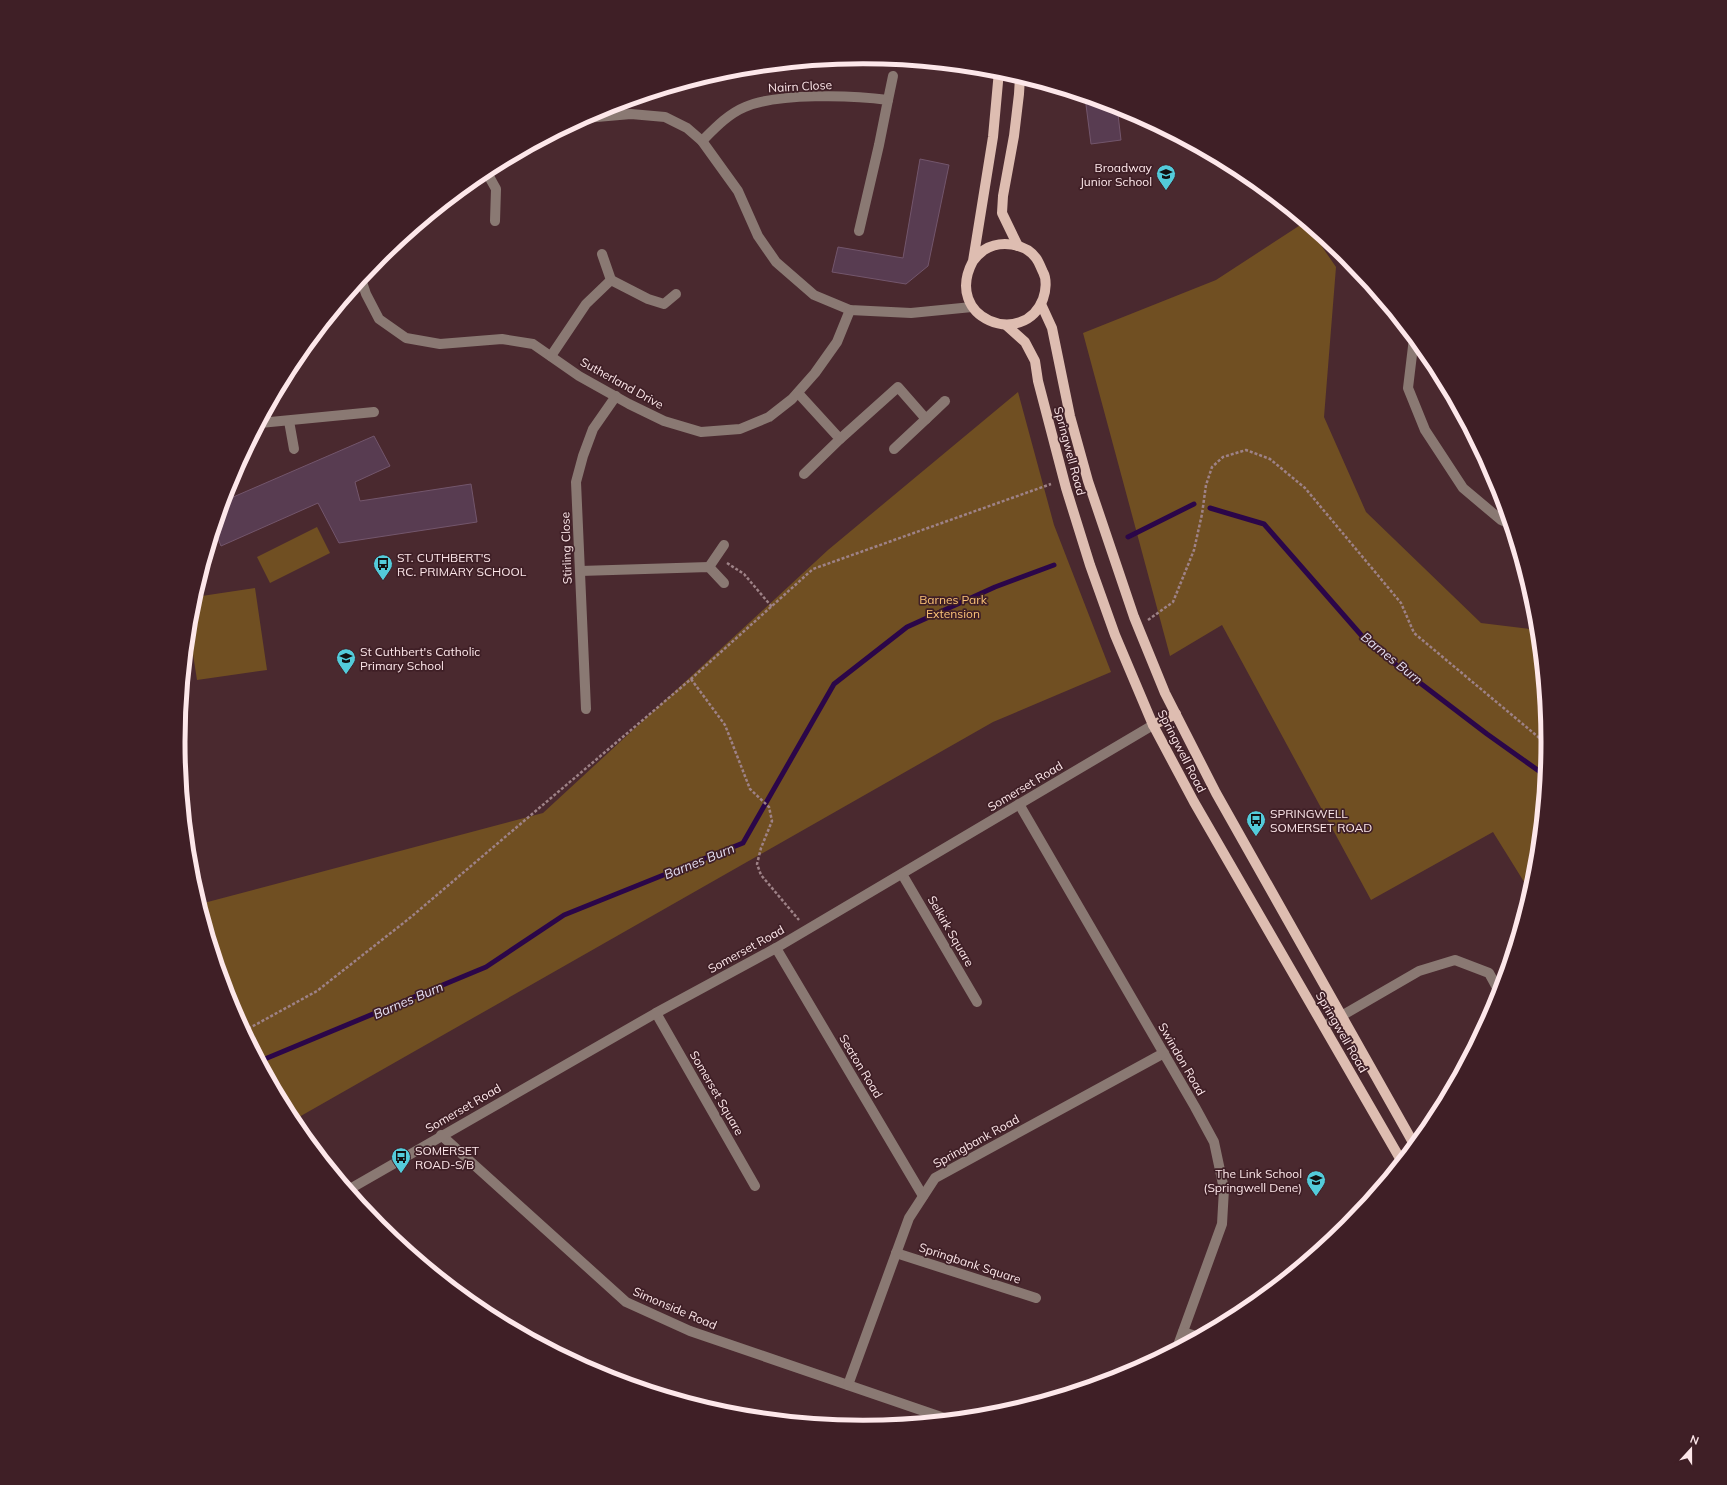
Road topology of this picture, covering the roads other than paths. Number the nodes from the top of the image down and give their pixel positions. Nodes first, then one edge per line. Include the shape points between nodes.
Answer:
1 (893, 76) dead end
2 (998, 78) edge
3 (1020, 82) edge
4 (888, 100) junction
5 (603, 116) edge
6 (702, 141) junction
7 (489, 177) edge
8 (495, 221) dead end
9 (859, 231) dead end
10 (1018, 246) junction
11 (602, 254) dead end
12 (973, 261) junction
13 (611, 280) junction
14 (363, 285) edge
15 (676, 294) dead end
16 (1041, 304) junction
17 (972, 307) junction
18 (850, 310) junction
19 (1006, 325) junction
20 (1413, 345) edge
21 (551, 356) junction
22 (798, 393) junction
23 (616, 396) junction
24 (945, 401) dead end
25 (374, 412) dead end
26 (926, 419) junction
27 (289, 421) junction
28 (265, 423) edge
29 (840, 439) junction
30 (294, 449) dead end
31 (894, 449) dead end
32 (804, 474) dead end
33 (1505, 522) edge
34 (724, 545) dead end
35 (710, 567) junction
36 (580, 571) junction
37 (724, 583) dead end
38 (586, 709) dead end
39 (1176, 714) junction
40 (1153, 725) junction
41 (1019, 804) junction
42 (902, 874) junction
43 (776, 948) junction
44 (1496, 986) edge
45 (977, 1002) dead end
46 (656, 1013) junction
47 (1342, 1016) junction
48 (1324, 1026) junction
49 (1164, 1053) junction
50 (441, 1135) junction
51 (1412, 1142) edge
52 (1400, 1158) edge
53 (755, 1186) dead end
54 (351, 1188) edge
55 (923, 1196) junction
56 (896, 1252) junction
57 (1036, 1298) dead end
58 (1183, 1332) junction
59 (1193, 1335) edge
60 (1179, 1343) edge
61 (848, 1385) junction
62 (940, 1416) edge

1 - 4 street
2 - 12 main road, Springwell Road via 993,137
3 - 10 main road via 1002,213
4 - 6 street, Nairn Close via 863,96 767,100 744,107 725,119
4 - 9 street
5 - 6 street via 632,114 665,117 687,128
6 - 18 street via 738,191 758,236 776,262 814,294
7 - 8 street via 496,189
10 - 12 main road, Springwell Road via 992,246
10 - 16 main road, Springwell Road via 1031,252 1045,276 1045,293
11 - 13 street
12 - 17 main road, Springwell Road via 967,272 965,286
13 - 15 street via 648,299 664,304
13 - 21 street via 586,304
14 - 21 street, Sutherland Drive via 379,319 406,338 440,344 502,339 532,344
16 - 19 main road, Springwell Road via 1023,321
16 - 39 main road, Springwell Road via 1052,328 1070,416 1088,481 1138,627
17 - 18 street via 911,313
17 - 19 main road, Springwell Road via 986,320
18 - 22 street, Sutherland Drive via 837,342
19 - 40 main road, Springwell Road via 1025,342 1035,361 1064,480 1090,565 1115,635
20 - 33 street via 1408,388 1425,430 1463,488
21 - 23 street, Sutherland Drive via 579,376
22 - 23 street, Sutherland Drive via 762,420 740,428 701,432 664,421
22 - 29 street
23 - 36 street, Stirling Close via 593,429 576,482
24 - 26 street
25 - 27 street
26 - 29 street via 898,388
26 - 31 street
27 - 28 street
27 - 30 street
29 - 32 street
34 - 35 street
35 - 36 street
35 - 37 street
36 - 38 street, Stirling Close
39 - 40 main road
39 - 47 main road, Springwell Road via 1216,793
40 - 41 street, Somerset Road
40 - 48 main road, Springwell Road via 1194,802
41 - 42 street, Somerset Road
41 - 49 street, Swindon Road
42 - 43 street, Somerset Road
42 - 45 street, Selkirk Square
43 - 46 street, Somerset Road
43 - 55 street, Seaton Road
44 - 47 street via 1489,973 1455,960 1419,971
46 - 50 street, Somerset Road
46 - 53 street, Somerset Square
47 - 48 street
47 - 51 main road, Springwell Road
48 - 52 main road, Springwell Road
49 - 55 street, Springbank Road via 935,1178
49 - 58 street, Swindon Road via 1214,1142 1224,1189 1222,1224
50 - 54 street, Somerset Road
50 - 61 street, Simonside Road via 626,1302 690,1331
55 - 56 street, Springbank Road via 909,1218
56 - 57 street, Springbank Square
56 - 61 street, Springbank Road
58 - 59 street
58 - 60 street, Swindon Road
61 - 62 street, Simonside Road

